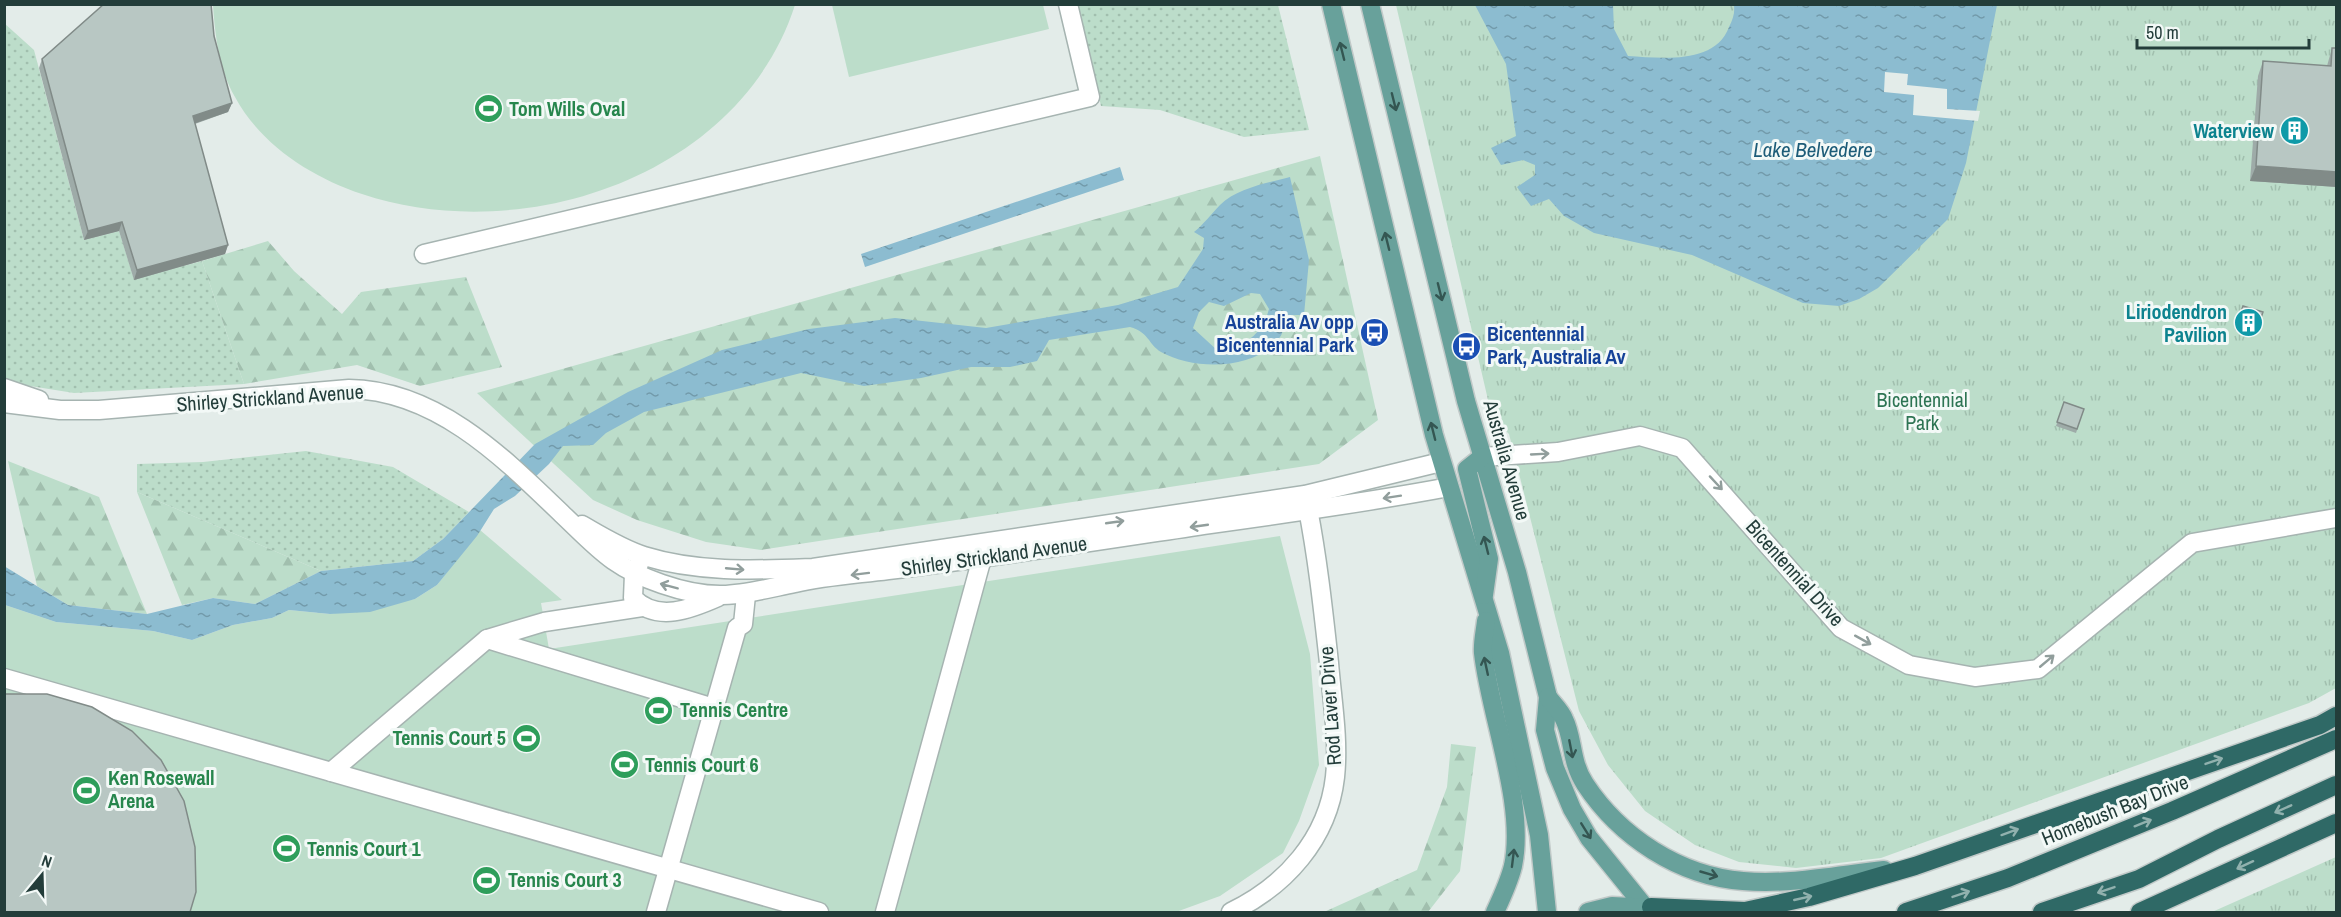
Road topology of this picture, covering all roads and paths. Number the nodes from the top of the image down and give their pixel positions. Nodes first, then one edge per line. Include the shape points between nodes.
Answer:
1 (1068, 4) edge
2 (1331, 4) edge
3 (1370, 4) edge
4 (424, 254) dead end
5 (4, 388) edge
6 (4, 403) edge
7 (82, 411) junction
8 (1482, 457) junction
9 (1441, 462) junction
10 (1449, 487) junction
11 (1306, 502) junction
12 (562, 514) junction
13 (2337, 518) edge
14 (643, 556) junction
15 (982, 558) junction
16 (634, 574) junction
17 (746, 595) junction
18 (718, 597) junction
19 (642, 607) junction
20 (1485, 609) junction
21 (487, 639) junction
22 (4, 678) edge
23 (1548, 697) junction
24 (714, 708) junction
25 (2337, 716) edge
26 (2337, 739) edge
27 (332, 772) junction
28 (2337, 785) edge
29 (2337, 823) edge
30 (1915, 866) junction
31 (668, 869) junction
32 (1652, 908) edge
33 (656, 912) edge
34 (819, 912) edge
35 (885, 912) edge
36 (1232, 912) edge
37 (1495, 912) edge
38 (1548, 912) edge
39 (1588, 912) edge
40 (1906, 912) edge
41 (2042, 912) edge
42 (2140, 912) edge

1 - 4 street via 1090,97
9 -> 2 main road
3 -> 8 main road, Australia Avenue
5 - 7 street, Shirley Strickland Avenue
6 - 7 street, Shirley Strickland Avenue
7 - 12 street, Shirley Strickland Avenue via 370,389 418,402 484,442
8 -> 13 street, Bicentennial Drive via 1558,453 1640,436 1682,448 1841,628 1909,665 1975,677 2038,669 2192,543
20 -> 8 main road via 1490,559 1467,469
8 - 23 main road, Australia Avenue via 1517,572
9 - 10 main road
9 - 11 street, Shirley Strickland Avenue
10 -> 11 street, Shirley Strickland Avenue
10 - 20 main road
14 -> 11 street, Shirley Strickland Avenue via 745,570 813,568
11 -> 15 street, Shirley Strickland Avenue
11 - 36 street, Rod Laver Drive via 1327,648 1335,778 1328,806 1306,853 1286,877
12 - 14 street, Shirley Strickland Avenue
12 - 16 street, Shirley Strickland Avenue via 602,554
14 - 16 street
15 -> 17 street, Shirley Strickland Avenue via 796,582
15 - 35 street
18 -> 16 street, Shirley Strickland Avenue via 665,586
16 - 19 street via 633,598
17 - 18 street, Shirley Strickland Avenue
17 - 24 street via 743,624 737,628
18 - 19 street via 689,610 660,612
19 - 21 street via 544,622
37 -> 20 main road via 1513,865 1516,837 1483,652
20 - 38 main road via 1500,653 1539,835
21 - 24 street
21 - 27 street
22 - 27 street
23 -> 30 main road via 1565,719 1573,761 1599,803 1633,837 1679,864 1709,875 1762,882
23 -> 32 main road, Australia Avenue via 1545,730 1572,808 1590,838
24 - 31 street
30 -> 25 highway
40 -> 26 highway, Homebush Bay Drive via 2008,878
27 - 31 street
28 -> 41 highway via 2139,879
29 -> 42 highway
32 -> 30 highway via 1745,911
31 - 33 street
31 - 34 street
32 - 39 main road via 1612,906

